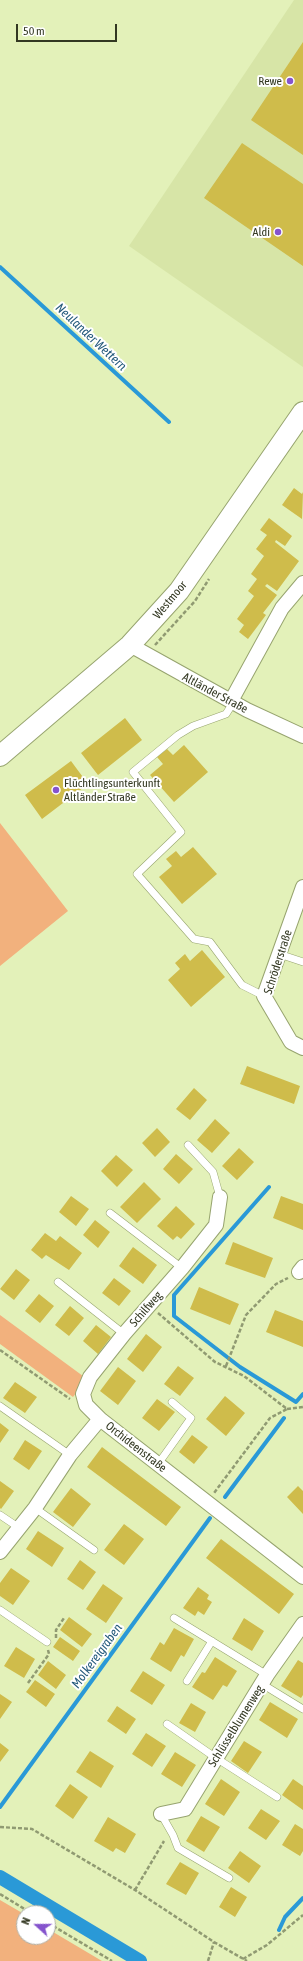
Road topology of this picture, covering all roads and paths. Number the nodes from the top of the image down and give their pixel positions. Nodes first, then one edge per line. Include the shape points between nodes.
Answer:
1 (303, 412) edge
2 (303, 583) edge
3 (130, 645) junction
4 (232, 702) junction
5 (303, 736) edge
6 (0, 756) edge
7 (303, 888) edge
8 (279, 954) junction
9 (303, 962) edge
10 (264, 996) junction
11 (303, 1048) edge
12 (188, 1145) dead end
13 (220, 1197) joint
14 (110, 1213) dead end
15 (182, 1268) junction
16 (301, 1270) edge
17 (58, 1282) dead end
18 (149, 1305) junction
19 (124, 1334) junction
20 (0, 1350) edge
21 (226, 1366) junction
22 (85, 1399) junction
23 (172, 1402) dead end
24 (0, 1406) edge
25 (303, 1407) edge
26 (287, 1409) junction
27 (100, 1419) junction
28 (70, 1455) junction
29 (158, 1464) junction
30 (207, 1502) junction
31 (35, 1508) junction
32 (0, 1515) edge
33 (18, 1528) junction
34 (94, 1550) dead end
35 (0, 1552) edge
36 (303, 1577) edge
37 (0, 1610) edge
38 (64, 1618) dead end
39 (174, 1618) dead end
40 (303, 1624) edge
41 (212, 1641) junction
42 (46, 1642) junction
43 (265, 1680) junction
44 (187, 1681) dead end
45 (28, 1683) dead end
46 (303, 1709) edge
47 (167, 1724) dead end
48 (216, 1758) junction
49 (277, 1796) dead end
50 (161, 1814) junction
51 (0, 1827) edge
52 (229, 1878) dead end
53 (135, 1890) junction
54 (0, 1894) edge
55 (18, 1905) edge
56 (303, 1915) edge
57 (56, 1928) edge
58 (214, 1942) junction
59 (243, 1959) junction
60 (112, 1961) edge
61 (208, 1961) edge
62 (247, 1961) edge

1 - 3 street, Westmoor via 179,591
2 - 4 street via 282,608
3 - 4 street, Altländer Straße
3 - 6 street, Westmoor
4 - 5 street, Altländer Straße
4 - 10 lane via 226,714 193,726 178,735 133,772 182,832 137,874 194,939 210,942 242,985
7 - 8 street, Schröderstraße
8 - 9 lane
8 - 10 street, Schröderstraße
10 - 11 street, Schröderstraße via 291,1042
12 - 13 lane via 212,1172
13 - 15 street, Schilfweg via 216,1224
14 - 15 lane
15 - 18 street, Schilfweg
16 - 21 path via 276,1284 246,1315
17 - 19 lane
18 - 19 street, Schilfweg
18 - 21 path via 215,1362
19 - 22 street, Schilfweg via 90,1377 83,1394
20 - 22 path via 71,1400
21 - 26 path via 244,1376
22 - 27 street via 86,1405
23 - 29 lane via 191,1418
24 - 28 lane
25 - 26 path
26 - 30 path via 270,1418
27 - 28 street, Orchideenstraße
27 - 29 street, Orchideenstraße
28 - 31 street, Orchideenstraße
29 - 30 street, Orchideenstraße
30 - 36 street, Orchideenstraße
31 - 33 street, Orchideenstraße
31 - 34 lane
32 - 33 lane
33 - 35 street, Orchideenstraße
37 - 42 lane
38 - 42 path via 56,1630 53,1643
39 - 41 lane
40 - 43 street, Schlüsselblumenweg
41 - 43 lane
41 - 44 lane
42 - 45 path via 49,1654
43 - 46 lane
43 - 48 street, Schlüsselblumenweg
47 - 48 lane
48 - 49 lane
48 - 50 street, Schlüsselblumenweg via 185,1809
50 - 52 lane via 178,1848
50 - 53 path via 164,1842
51 - 53 path via 32,1829
53 - 58 path
54 - 55 path
56 - 59 path via 267,1946
57 - 60 path
58 - 59 path
58 - 61 path
59 - 62 path

